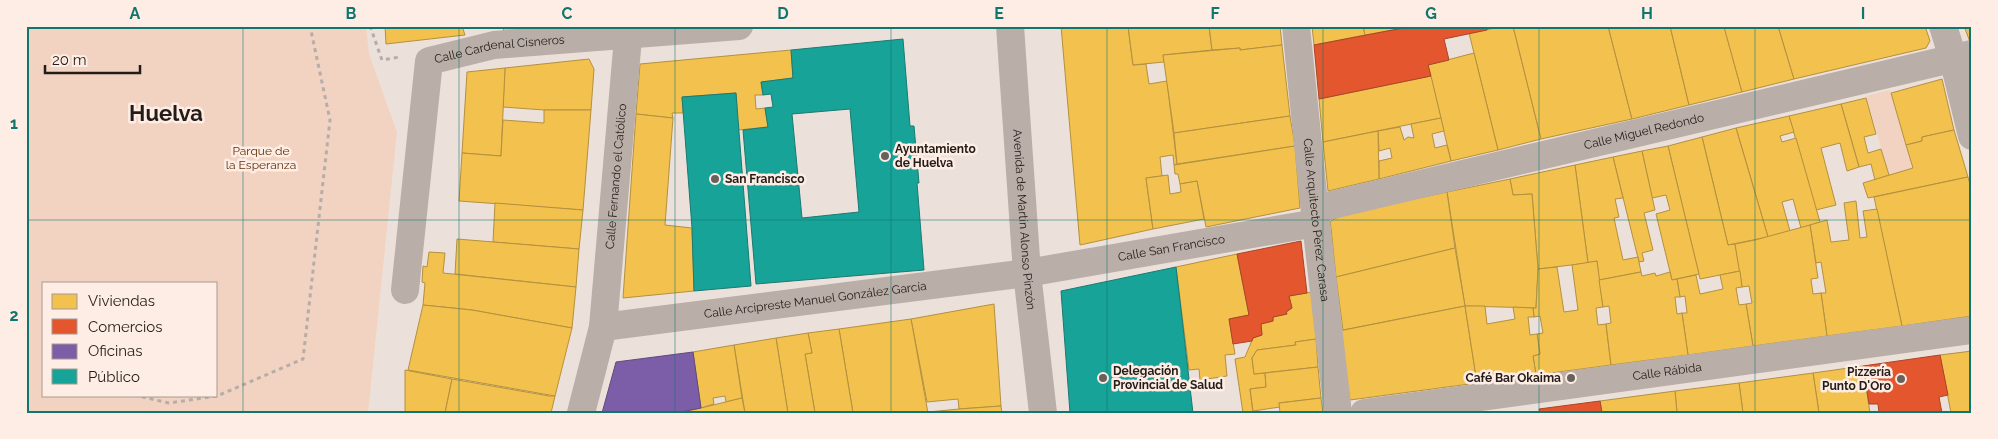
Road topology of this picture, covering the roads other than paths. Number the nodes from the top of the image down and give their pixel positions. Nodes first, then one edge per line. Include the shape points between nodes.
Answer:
1 (739, 26) edge
2 (1010, 26) edge
3 (1296, 26) edge
4 (1943, 26) edge
5 (629, 31) edge
6 (492, 36) edge
7 (1963, 56) edge
8 (1972, 136) edge
9 (1315, 216) junction
10 (1026, 273) junction
11 (405, 290) dead end
12 (603, 327) junction
13 (1972, 330) edge
14 (581, 413) edge
15 (1042, 413) edge
16 (1338, 413) edge
17 (1364, 413) edge

1 - 5 street, Calle Cardenal Cisneros
2 - 10 street, Avenida de Martín Alonso Pinzón
3 - 9 street, Calle Arquitecto Pérez Carasa
4 - 7 street
5 - 6 street, Calle Cardenal Cisneros
5 - 12 street, Calle Fernando el Católico
6 - 11 street, Calle Cardenal Cisneros via 429,61
7 - 8 street
7 - 9 street, Calle Miguel Redondo
9 - 10 street, Calle San Francisco
9 - 16 street, Calle Arquitecto Pérez Carasa
10 - 12 street, Calle Arcipreste Manuel González García
10 - 15 street, Avenida de Martín Alonso Pinzón
12 - 14 street, Calle Fernando el Católico
13 - 17 street, Calle Rábida

